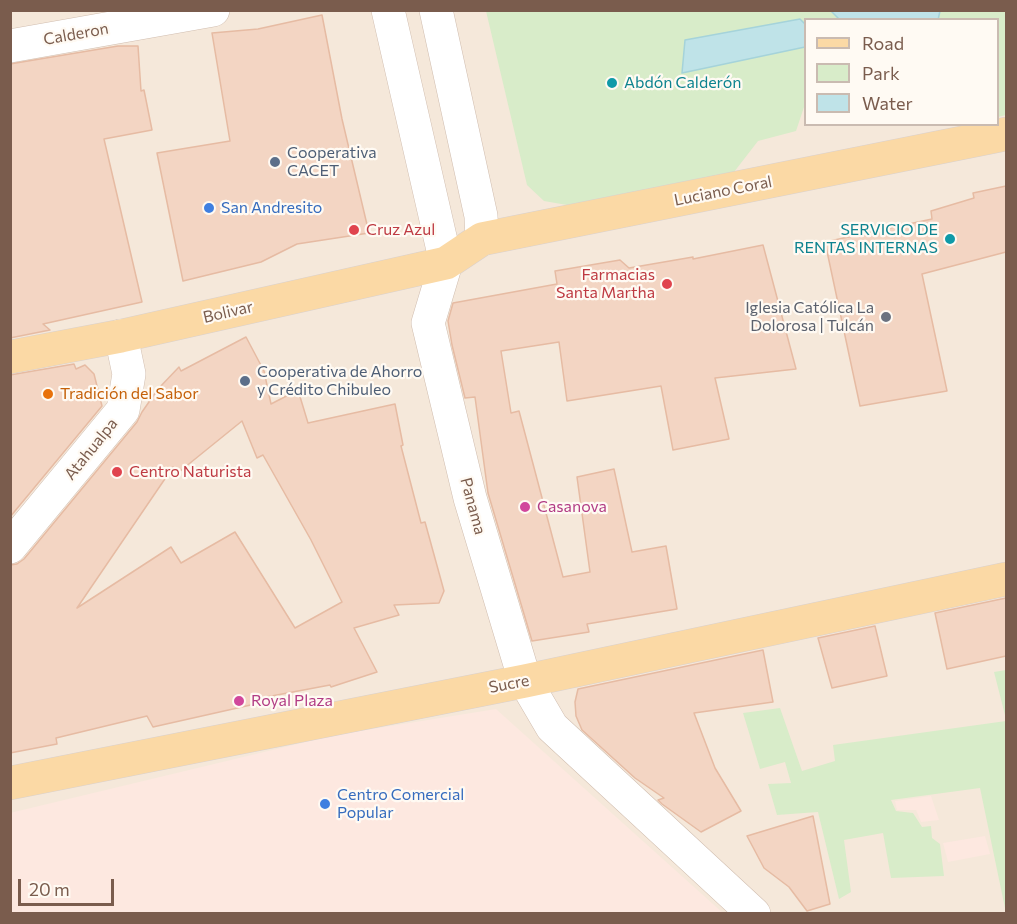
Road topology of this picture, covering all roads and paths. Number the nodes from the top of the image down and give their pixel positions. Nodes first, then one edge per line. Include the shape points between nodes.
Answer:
1 (213, 10) edge
2 (388, 10) edge
3 (436, 10) edge
4 (10, 46) edge
5 (1006, 134) edge
6 (482, 239) junction
7 (446, 263) junction
8 (121, 336) junction
9 (10, 357) edge
10 (10, 547) edge
11 (1006, 579) edge
12 (525, 681) junction
13 (10, 783) edge
14 (754, 914) edge

1 - 4 street, Calderon
2 - 7 street, Panama
3 - 6 street via 481,216
5 - 6 main road, Luciano Coral
6 - 7 main road, Luciano Coral
7 - 8 main road, Bolivar
7 - 12 street, Panama via 428,323 470,498
8 - 9 main road, Bolivar
8 - 10 street, Atahualpa via 129,374 123,410
11 - 12 main road, Sucre
12 - 13 main road, Sucre
12 - 14 street, Panama via 552,726

